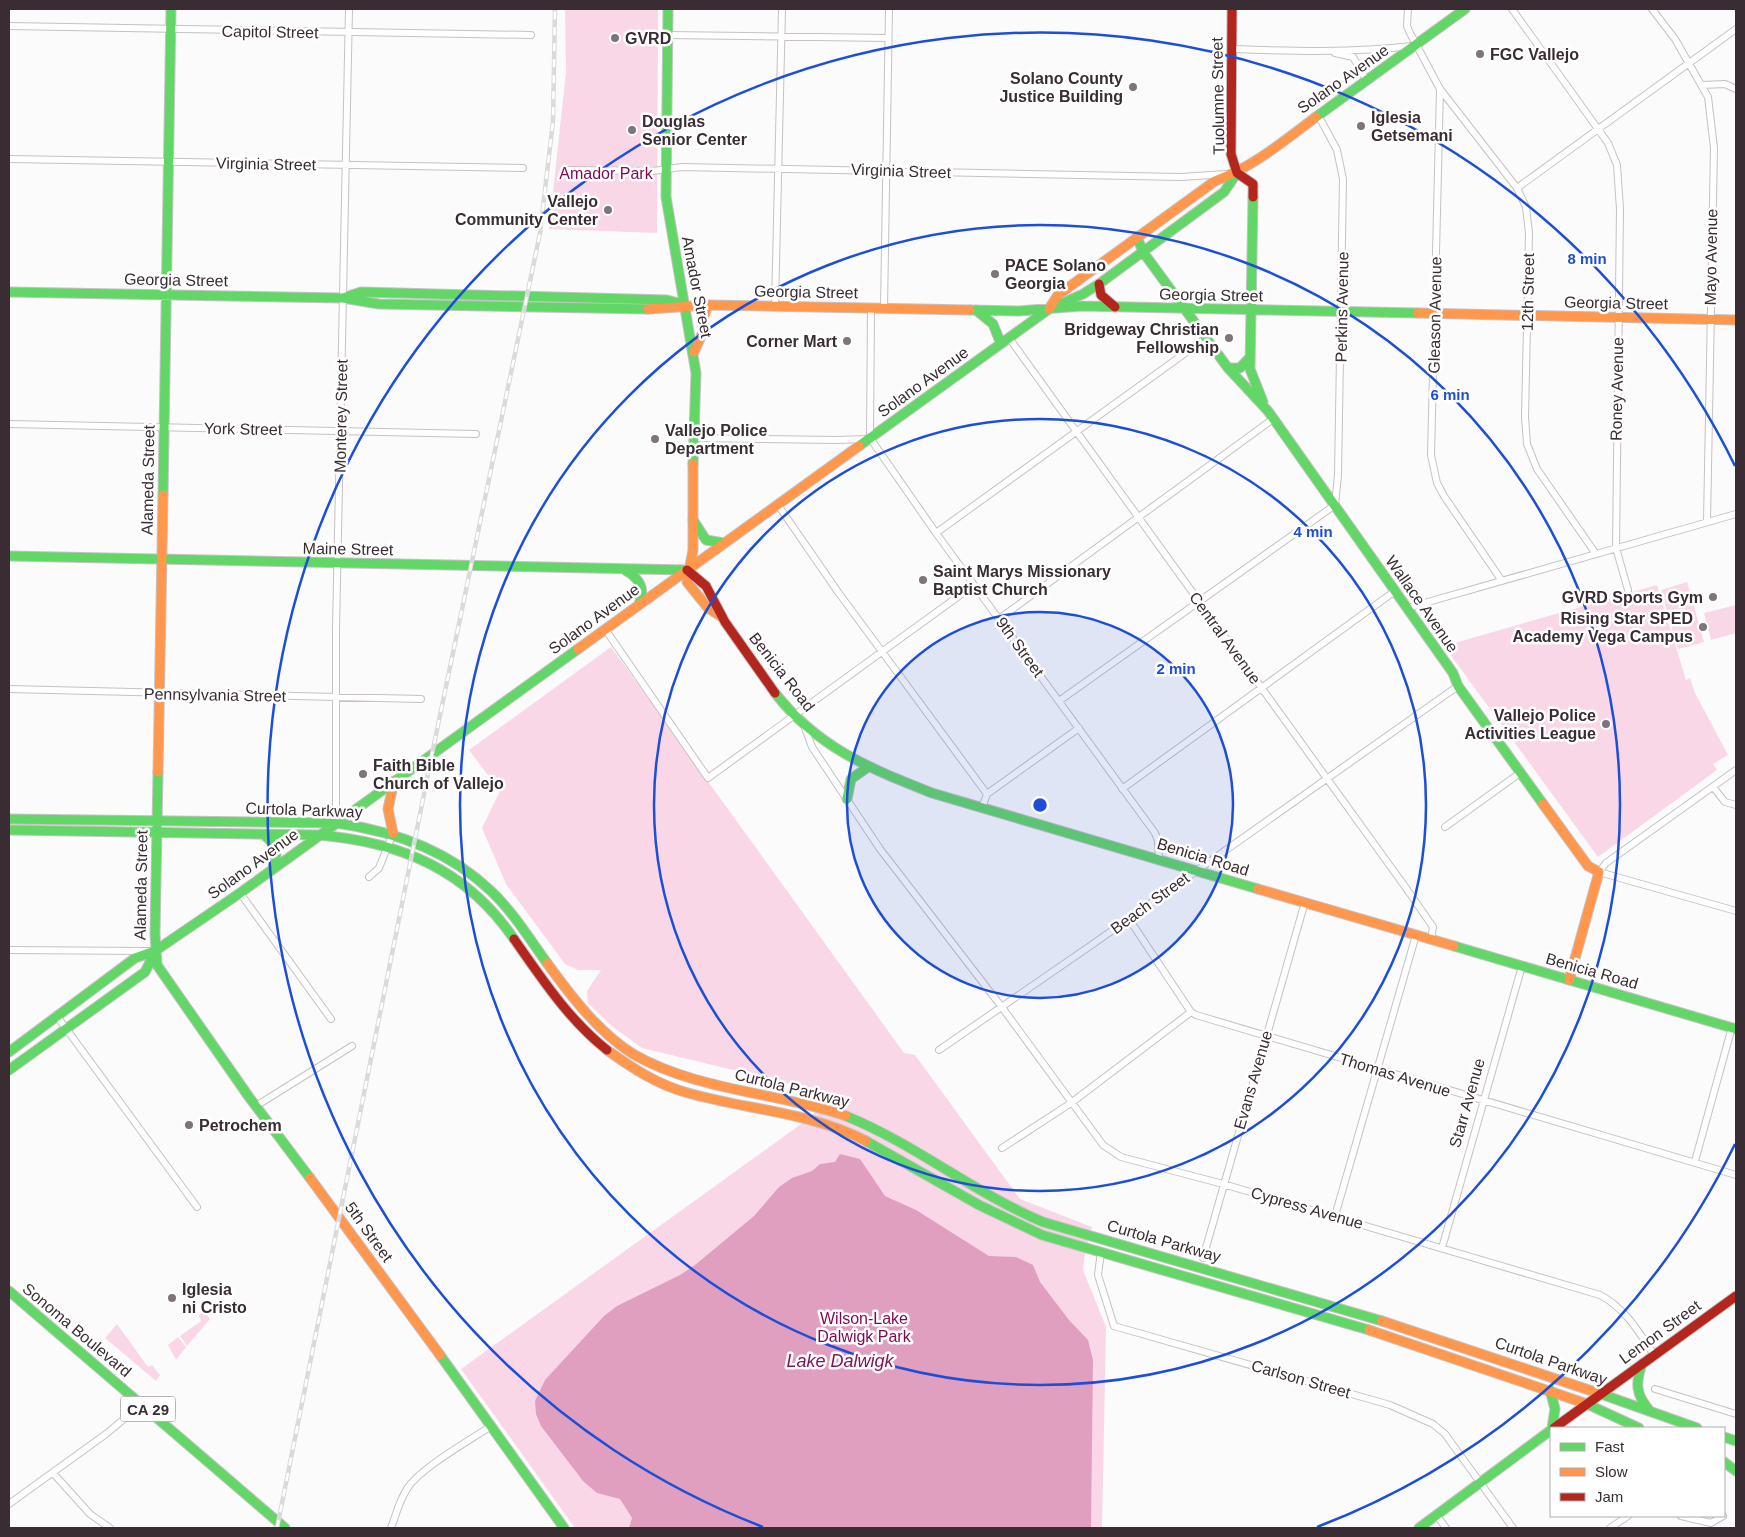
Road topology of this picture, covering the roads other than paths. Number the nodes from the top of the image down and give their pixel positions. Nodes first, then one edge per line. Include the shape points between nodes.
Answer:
1 (171, 9) edge
2 (349, 9) edge
3 (668, 9) edge
4 (782, 9) edge
5 (889, 9) edge
6 (1232, 9) edge
7 (1408, 9) edge
8 (1465, 9) edge
9 (1512, 9) edge
10 (1652, 9) edge
11 (9, 26) edge
12 (1736, 29) edge
13 (170, 30) junction
14 (349, 33) junction
15 (531, 35) dead end
16 (668, 35) junction
17 (781, 37) junction
18 (888, 38) junction
19 (1416, 46) junction
20 (1232, 49) junction
21 (1331, 52) junction
22 (1690, 63) junction
23 (1367, 81) junction
24 (1702, 85) junction
25 (1440, 89) junction
26 (1736, 89) edge
27 (1318, 115) junction
28 (1598, 129) junction
29 (9, 159) edge
30 (168, 162) junction
31 (346, 166) junction
32 (523, 168) dead end
33 (778, 168) junction
34 (666, 169) junction
35 (566, 170) dead end
36 (886, 170) junction
37 (1237, 173) junction
38 (1517, 188) junction
39 (1137, 237) junction
40 (1143, 252) junction
41 (1099, 284) junction
42 (9, 292) edge
43 (167, 295) junction
44 (343, 298) junction
45 (685, 305) junction
46 (708, 305) junction
47 (775, 306) junction
48 (1115, 307) junction
49 (871, 308) junction
50 (884, 308) junction
51 (1049, 309) junction
52 (1186, 309) junction
53 (976, 310) junction
54 (1250, 311) junction
55 (1342, 312) junction
56 (1435, 315) junction
57 (1527, 316) junction
58 (1618, 318) junction
59 (1710, 320) junction
60 (1736, 320) edge
61 (1009, 338) junction
62 (1206, 338) junction
63 (1001, 344) junction
64 (694, 352) junction
65 (1250, 357) junction
66 (1228, 368) junction
67 (1268, 411) junction
68 (1273, 419) junction
69 (9, 424) edge
70 (164, 428) junction
71 (341, 430) junction
72 (1077, 432) junction
73 (476, 434) dead end
74 (694, 438) junction
75 (870, 438) junction
76 (778, 505) junction
77 (1335, 505) junction
78 (1736, 514) edge
79 (692, 517) junction
80 (1138, 518) junction
81 (1707, 522) junction
82 (936, 533) junction
83 (724, 543) junction
84 (1616, 548) junction
85 (1596, 554) junction
86 (9, 556) edge
87 (162, 560) junction
88 (338, 563) junction
89 (622, 569) junction
90 (688, 570) junction
91 (1502, 581) junction
92 (974, 585) junction
93 (1628, 590) dead end
94 (1395, 591) junction
95 (1199, 602) junction
96 (640, 604) junction
97 (1407, 608) junction
98 (722, 617) junction
99 (999, 619) junction
100 (605, 629) junction
101 (882, 652) junction
102 (1458, 686) junction
103 (1261, 688) junction
104 (9, 689) edge
105 (160, 694) junction
106 (337, 698) junction
107 (421, 699) dead end
108 (1059, 701) junction
109 (795, 716) junction
110 (804, 725) junction
111 (1079, 728) junction
112 (868, 766) junction
113 (1736, 770) edge
114 (1520, 773) junction
115 (1326, 778) junction
116 (394, 781) junction
117 (1122, 788) junction
118 (1713, 788) junction
119 (987, 794) junction
120 (847, 799) junction
121 (1736, 805) edge
122 (982, 808) junction
123 (9, 819) edge
124 (158, 821) junction
125 (336, 823) junction
126 (1445, 827) dead end
127 (9, 830) edge
128 (157, 833) junction
129 (393, 833) junction
130 (264, 835) junction
131 (319, 835) junction
132 (390, 845) junction
133 (1159, 859) junction
134 (272, 870) junction
135 (1195, 872) junction
136 (1599, 872) junction
137 (369, 877) dead end
138 (240, 893) junction
139 (1305, 902) junction
140 (1736, 911) edge
141 (1129, 919) junction
142 (1416, 935) junction
143 (1431, 940) junction
144 (9, 950) edge
145 (155, 951) junction
146 (1522, 966) junction
147 (1569, 980) junction
148 (1001, 1006) junction
149 (1191, 1012) junction
150 (56, 1015) junction
151 (331, 1019) dead end
152 (67, 1028) junction
153 (1734, 1028) edge
154 (1265, 1036) junction
155 (352, 1046) dead end
156 (939, 1050) dead end
157 (9, 1052) edge
158 (1377, 1069) junction
159 (9, 1070) edge
160 (1483, 1101) junction
161 (1070, 1102) junction
162 (256, 1106) junction
163 (1002, 1148) dead end
164 (1695, 1161) junction
165 (1736, 1175) edge
166 (1223, 1184) junction
167 (197, 1207) dead end
168 (1335, 1216) junction
169 (1127, 1246) junction
170 (1442, 1248) junction
171 (1101, 1251) junction
172 (1203, 1258) dead end
173 (9, 1291) edge
174 (1736, 1296) edge
175 (1654, 1355) junction
176 (1642, 1364) junction
177 (1550, 1390) junction
178 (1655, 1390) dead end
179 (1601, 1394) junction
180 (142, 1404) junction
181 (1587, 1404) junction
182 (1652, 1412) junction
183 (1736, 1414) edge
184 (491, 1426) junction
185 (1553, 1427) edge
186 (1555, 1427) edge
187 (1637, 1427) edge
188 (1694, 1427) edge
189 (1550, 1430) edge
190 (1725, 1463) edge
191 (1736, 1471) edge
192 (52, 1473) junction
193 (1480, 1483) junction
194 (9, 1504) edge
195 (1437, 1516) junction
196 (1626, 1517) edge
197 (1686, 1517) edge
198 (1721, 1517) edge
199 (110, 1528) edge
200 (285, 1528) edge
201 (391, 1528) edge
202 (564, 1528) edge
203 (1419, 1528) edge
204 (1446, 1528) edge
205 (1513, 1528) edge
206 (1610, 1528) edge

1 - 13 main road, Alameda Street
2 - 14 street, Monterey Street
3 - 16 main road, Amador Street
4 - 17 street
5 - 18 street
6 - 20 main road, Tuolumne Street
7 - 19 street, 12th Street via 1408,26
8 - 19 main road, Solano Avenue
9 - 28 street, Roney Avenue
10 - 22 street, Mayo Avenue
11 - 13 street, Capitol Street
12 - 22 street
13 - 14 street, Capitol Street
13 - 30 main road, Alameda Street
14 - 15 street, Capitol Street
14 - 31 street, Monterey Street
16 - 17 street
16 - 34 main road, Amador Street
17 - 18 street
17 - 33 street
18 - 36 street
19 - 21 street
19 - 23 main road, Solano Avenue
19 - 25 street, 12th Street
20 - 21 street
20 - 37 main road, Tuolumne Street via 1231,154
21 - 23 street via 1353,57
22 - 24 street, Mayo Avenue
22 - 28 street
23 - 27 main road, Solano Avenue
24 - 26 street via 1725,84
24 - 59 street, Mayo Avenue via 1708,97 1714,148
25 - 38 street, 12th Street
25 - 56 street, Gleason Avenue
27 - 37 main road, Solano Avenue
27 - 55 street, Perkins Avenue via 1337,150 1343,179
28 - 38 street
28 - 58 street, Roney Avenue via 1617,165 1620,187
29 - 30 street, Virginia Street
30 - 31 street, Virginia Street
30 - 43 main road, Alameda Street
31 - 32 street, Virginia Street
31 - 44 street, Monterey Street
33 - 34 street, Virginia Street
33 - 36 street, Virginia Street
33 - 47 street
34 - 35 street, Virginia Street
34 - 45 main road, Amador Street via 668,220
36 - 37 street, Virginia Street via 1187,178
36 - 50 street
37 - 39 main road, Solano Avenue via 1215,181
37 - 40 main road, Solano Avenue via 1224,192
37 - 54 main road, Tuolumne Street via 1253,184
38 - 57 street, 12th Street via 1529,216
39 - 40 main road, Wallace Avenue
39 - 51 main road, Solano Avenue via 1058,295
40 - 41 main road, Solano Avenue
40 - 52 main road, Wallace Avenue
41 - 48 main road via 1103,299
41 - 51 main road, Solano Avenue
42 - 43 main road, Georgia Street
43 - 44 main road, Georgia Street
43 - 70 main road, Alameda Street
44 - 45 main road, Georgia Street via 379,304 663,309
44 - 71 street, Monterey Street
45 - 46 main road, Georgia Street
45 - 64 main road, Amador Street
46 - 47 main road, Georgia Street
46 - 64 main road via 703,332
47 - 49 main road, Georgia Street
48 - 51 main road, Georgia Street
48 - 52 main road, Georgia Street
49 - 50 main road, Georgia Street
49 - 75 street
50 - 53 main road, Georgia Street
51 - 53 main road, Georgia Street
51 - 61 main road, Solano Avenue
52 - 54 main road, Georgia Street
52 - 62 main road, Wallace Avenue
53 - 63 main road via 998,328
54 - 55 main road, Georgia Street
54 - 65 main road, Tuolumne Street
55 - 56 main road, Georgia Street
55 - 77 street, Perkins Avenue
56 - 57 main road, Georgia Street
56 - 91 street, Gleason Avenue via 1431,441 1437,483 1454,514
57 - 58 main road, Georgia Street
57 - 85 street, 12th Street via 1527,444 1537,469
58 - 59 main road, Georgia Street
58 - 84 street, Roney Avenue
59 - 60 main road, Georgia Street
59 - 81 street, Mayo Avenue
61 - 63 main road, Solano Avenue
61 - 72 street, Central Avenue
62 - 66 main road, Wallace Avenue
62 - 72 street
63 - 75 main road, Solano Avenue
64 - 74 main road, Amador Street
65 - 66 main road via 1240,368
65 - 67 main road, Tuolumne Street via 1252,379
66 - 67 main road, Wallace Avenue
67 - 68 main road, Wallace Avenue
68 - 77 main road, Wallace Avenue
68 - 80 street
69 - 70 street, York Street
70 - 71 street, York Street
70 - 87 main road, Alameda Street
71 - 73 street, York Street
71 - 88 street, Monterey Street
72 - 80 street, Central Avenue
72 - 82 street
74 - 75 street
74 - 79 main road, Amador Street
75 - 76 main road, Solano Avenue
75 - 82 street, 9th Street
76 - 83 main road, Solano Avenue
76 - 101 street
77 - 94 main road, Wallace Avenue
77 - 95 street
78 - 81 street
79 - 83 main road via 706,540
79 - 90 main road, Amador Street via 693,550
80 - 95 street, Central Avenue
80 - 99 street
81 - 84 street
82 - 92 street, 9th Street
83 - 90 main road, Solano Avenue
84 - 85 street
84 - 93 street, Roney Avenue
85 - 91 street
86 - 87 main road, Maine Street
87 - 88 main road, Maine Street
87 - 105 main road, Alameda Street
88 - 89 main road, Maine Street
88 - 106 street, Monterey Street
89 - 90 main road, Maine Street
89 - 96 main road via 640,582
90 - 96 main road, Solano Avenue
90 - 98 main road, Benicia Road via 703,581
90 - 98 main road, Benicia Road via 687,582 708,608
91 - 97 street
92 - 99 street, 9th Street
92 - 101 street
94 - 97 main road, Wallace Avenue
94 - 103 street
95 - 103 street, Central Avenue
95 - 108 street
96 - 100 main road, Solano Avenue
97 - 102 main road, Wallace Avenue via 1453,673
98 - 109 main road, Benicia Road
99 - 108 street, 9th Street
100 - 109 street via 708,778
100 - 116 main road, Solano Avenue
101 - 109 street
101 - 119 street
102 - 114 main road, Wallace Avenue
102 - 115 street, Beach Street
103 - 115 street, Central Avenue
103 - 117 street
104 - 105 street, Pennsylvania Street
105 - 106 street, Pennsylvania Street
105 - 124 main road, Alameda Street
106 - 107 street, Pennsylvania Street
106 - 125 street, Monterey Street
108 - 111 street, 9th Street
109 - 110 main road, Benicia Road
110 - 112 main road, Benicia Road via 832,746
110 - 120 street, Cypress Avenue via 812,747
111 - 117 street, 9th Street
111 - 119 street
112 - 120 main road via 849,780
112 - 122 main road, Benicia Road via 932,793
113 - 118 street
114 - 126 street
114 - 136 main road, Wallace Avenue via 1588,866
115 - 135 street, Beach Street
115 - 143 street, Central Avenue via 1433,927
116 - 125 main road, Solano Avenue
116 - 129 main road via 388,809
117 - 133 street, 9th Street via 1155,833
118 - 121 street via 1725,802
118 - 136 street via 1606,863
119 - 122 street
120 - 148 street, Cypress Avenue via 880,849
122 - 133 main road, Benicia Road
123 - 124 main road, Curtola Parkway
124 - 125 main road, Curtola Parkway
124 - 128 main road, Alameda Street
125 - 129 main road, Curtola Parkway
125 - 131 main road, Solano Avenue
127 - 128 main road, Curtola Parkway
128 - 130 main road, Curtola Parkway
128 - 145 main road, Alameda Street
129 - 132 street
129 - 169 main road, Curtola Parkway via 446,857 492,892 578,1005 600,1028 638,1056 681,1076 837,1112 886,1134 1033,1218
130 - 131 main road, Curtola Parkway
130 - 134 main road via 277,851
131 - 132 main road, Curtola Parkway
131 - 134 main road, Solano Avenue
132 - 137 street via 379,868
132 - 171 main road, Curtola Parkway via 441,869 482,901 498,916 572,1018 592,1038 632,1068 687,1092 838,1128 864,1139 999,1216 1042,1235
133 - 135 main road, Benicia Road
134 - 138 main road, Solano Avenue
135 - 139 main road, Benicia Road
135 - 141 street, Beach Street
136 - 140 street, Wallace Avenue
136 - 147 main road
138 - 145 main road, Solano Avenue
138 - 151 street
139 - 142 main road, Benicia Road
139 - 154 street, Evans Avenue
141 - 148 street, Beach Street
141 - 149 street
142 - 143 main road, Benicia Road
142 - 158 street
143 - 146 main road, Benicia Road
144 - 145 street
145 - 150 main road, Solano Avenue via 135,958
145 - 152 main road, Solano Avenue via 145,972
145 - 162 main road, 5th Street via 162,974
146 - 147 main road, Benicia Road
146 - 160 street, Starr Avenue
147 - 153 main road, Benicia Road
148 - 156 street, Beach Street
148 - 161 street, Cypress Avenue
149 - 154 street, Thomas Avenue
149 - 161 street
150 - 152 street
150 - 157 main road, Solano Avenue
152 - 159 main road, Solano Avenue
152 - 167 street
153 - 164 street
154 - 158 street, Thomas Avenue
154 - 166 street, Evans Avenue
155 - 162 street
158 - 160 street, Thomas Avenue
158 - 168 street
160 - 164 street, Thomas Avenue
160 - 170 street, Starr Avenue
161 - 163 street
161 - 166 street, Cypress Avenue via 1103,1145 1121,1158
162 - 184 main road, 5th Street
164 - 165 street, Thomas Avenue
166 - 168 street, Cypress Avenue
166 - 172 street, Evans Avenue
168 - 170 street, Cypress Avenue
169 - 171 main road
169 - 179 main road, Curtola Parkway via 1428,1335
170 - 175 street, Cypress Avenue via 1612,1301 1632,1322
171 - 177 main road, Curtola Parkway via 1380,1333
171 - 193 street, Carlson Street via 1098,1275 1114,1326 1390,1405 1424,1420 1445,1434
173 - 180 main road, Sonoma Boulevard / CA 29
174 - 175 main road, Lemon Street
175 - 176 main road, Lemon Street
176 - 179 main road, Lemon Street
176 - 182 main road via 1635,1383 1636,1394
177 - 181 main road, Curtola Parkway
177 - 185 main road via 1557,1414
178 - 183 street
179 - 181 main road, Lemon Street
179 - 182 main road, Curtola Parkway
180 - 192 street
180 - 200 main road, Sonoma Boulevard / CA 29
181 - 186 main road, Lemon Street
181 - 187 main road, Curtola Parkway
182 - 188 main road, Curtola Parkway
184 - 201 street via 408,1487
184 - 202 main road, 5th Street
189 - 193 main road, Lemon Street
190 - 191 main road
192 - 194 street
192 - 199 street via 90,1514
193 - 195 main road, Lemon Street
193 - 205 street, Carlson Street
195 - 203 main road, Lemon Street
195 - 204 street
196 - 206 street
197 - 198 street via 1711,1523

